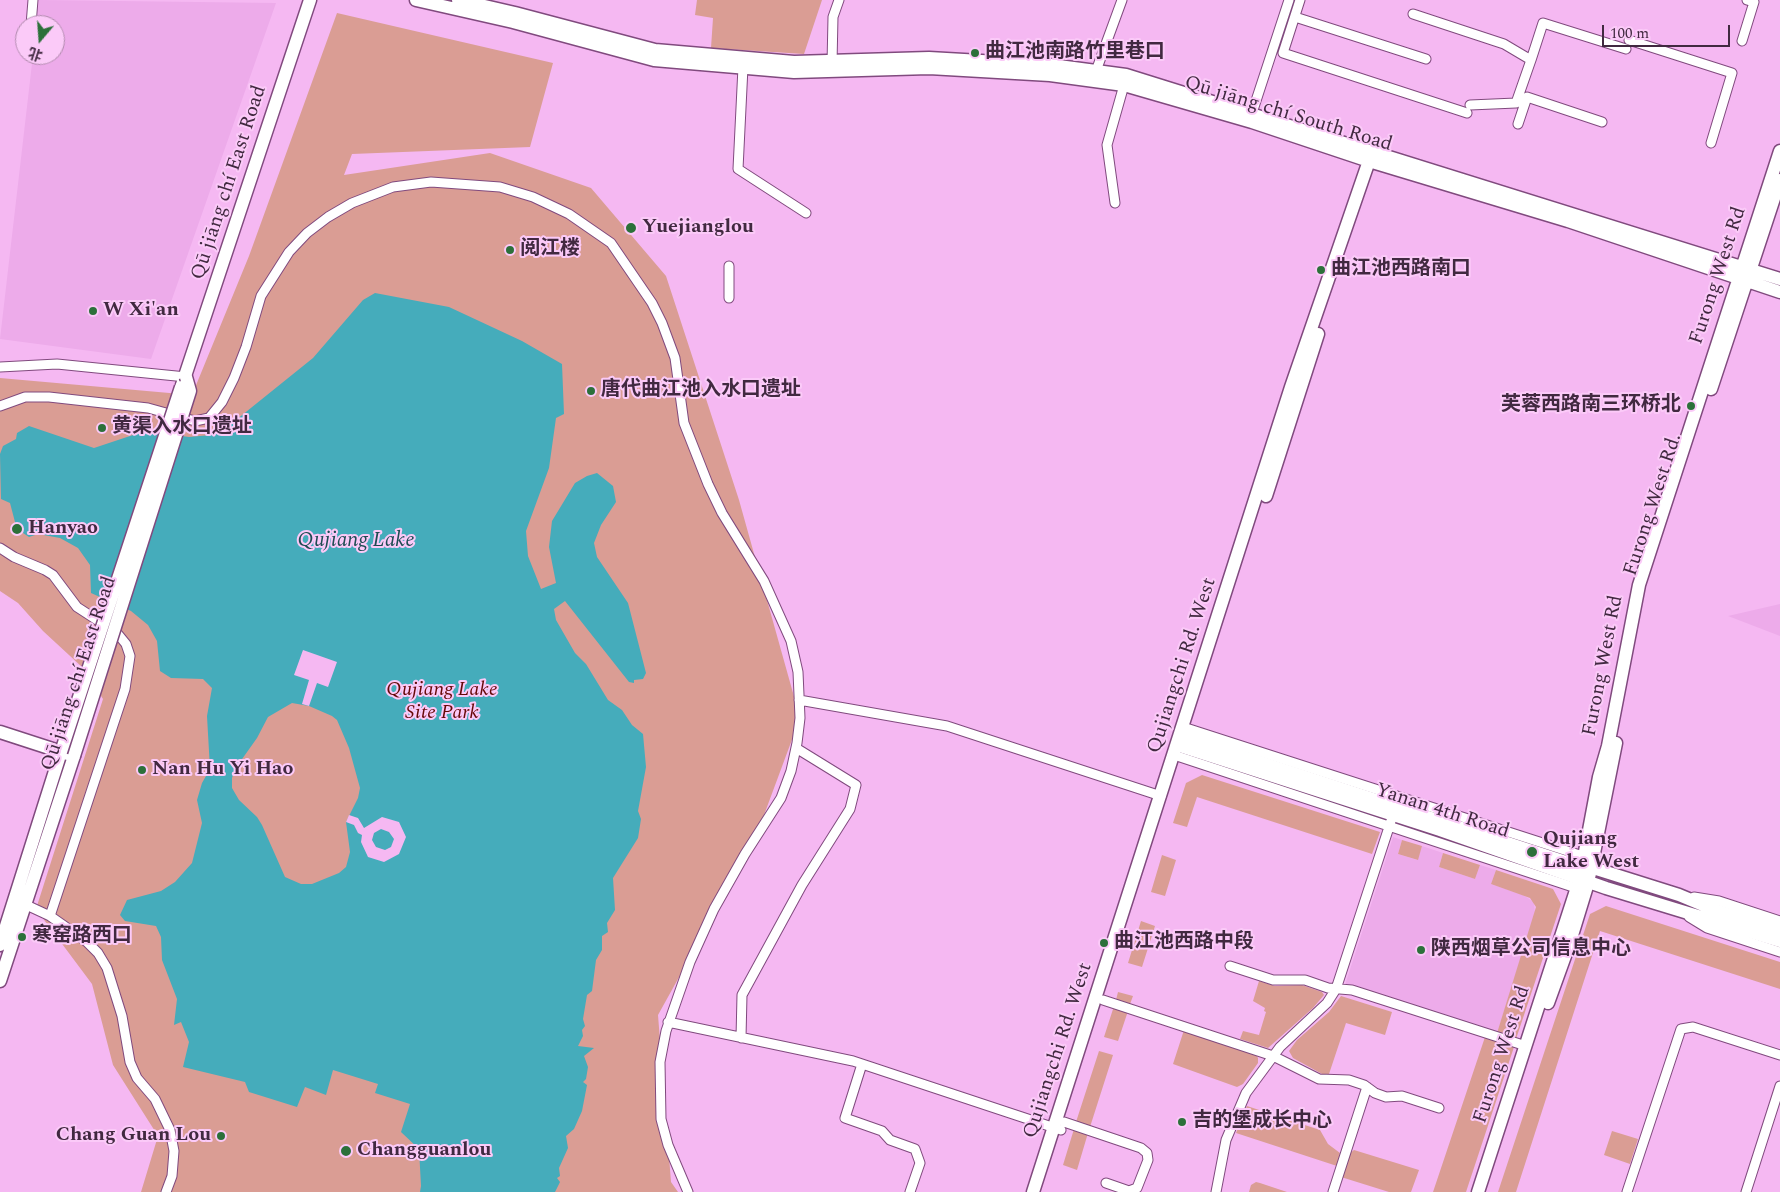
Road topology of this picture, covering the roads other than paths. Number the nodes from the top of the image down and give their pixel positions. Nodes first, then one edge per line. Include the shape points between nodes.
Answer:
1 (33, 0) edge
2 (310, 0) edge
3 (416, 0) edge
4 (458, 0) edge
5 (839, 0) edge
6 (1122, 0) edge
7 (1289, 0) edge
8 (1300, 0) edge
9 (1747, 0) edge
10 (1413, 14) dead end
11 (32, 15) edge
12 (1295, 17) junction
13 (1629, 40) dead end
14 (1742, 41) dead end
15 (1626, 49) dead end
16 (1426, 59) dead end
17 (1531, 60) junction
18 (832, 65) junction
19 (743, 67) junction
20 (1096, 72) junction
21 (1124, 85) junction
22 (1252, 113) junction
23 (1602, 122) dead end
24 (1518, 124) dead end
25 (1711, 143) dead end
26 (1780, 151) edge
27 (1374, 158) junction
28 (1780, 180) edge
29 (1115, 203) dead end
30 (806, 213) dead end
31 (729, 266) dead end
32 (1745, 273) junction
33 (1780, 279) edge
34 (1780, 292) edge
35 (729, 298) dead end
36 (0, 367) edge
37 (183, 382) junction
38 (0, 406) edge
39 (0, 548) edge
40 (799, 700) junction
41 (0, 732) edge
42 (1182, 742) junction
43 (796, 748) junction
44 (61, 752) junction
45 (74, 756) junction
46 (1161, 796) junction
47 (1391, 820) junction
48 (1585, 874) junction
49 (1679, 895) junction
50 (20, 903) junction
51 (1682, 913) junction
52 (50, 916) junction
53 (1780, 921) edge
54 (1780, 931) edge
55 (1780, 941) edge
56 (0, 945) edge
57 (1780, 952) edge
58 (1230, 966) dead end
59 (0, 981) edge
60 (1336, 989) junction
61 (1103, 1000) junction
62 (668, 1022) junction
63 (741, 1038) junction
64 (1526, 1046) junction
65 (1780, 1055) edge
66 (1273, 1056) junction
67 (862, 1064) junction
68 (1780, 1086) edge
69 (1367, 1087) junction
70 (1439, 1108) dead end
71 (1060, 1127) junction
72 (1106, 1183) dead end
73 (1128, 1191) edge
74 (166, 1192) edge
75 (688, 1192) edge
76 (910, 1192) edge
77 (1033, 1192) edge
78 (1041, 1192) edge
79 (1216, 1192) edge
80 (1333, 1192) edge
81 (1478, 1192) edge
82 (1486, 1192) edge
83 (1627, 1192) edge
84 (1746, 1192) edge

1 - 11 street
2 - 37 main road, Qū jiāng chí East Road
3 - 19 main road, Qū jiāng chí South Road via 654,60
4 - 18 main road, Qū jiāng chí South Road via 655,50
5 - 18 street via 833,17
6 - 20 street
7 - 22 street
8 - 12 street
9 - 14 street via 1754,2
10 - 17 street via 1504,44
12 - 16 street
12 - 17 street via 1283,53 1469,109 1516,103
13 - 25 street via 1732,72
15 - 17 street via 1543,23
18 - 19 main road, Qū jiāng chí South Road via 794,72
18 - 20 main road, Qū jiāng chí South Road via 930,58
18 - 21 main road, Qū jiāng chí South Road via 1050,75
19 - 30 street via 738,169
20 - 22 main road, Qū jiāng chí South Road via 1126,75
21 - 27 main road, Qū jiāng chí South Road
21 - 29 street via 1107,145
22 - 27 main road, Qū jiāng chí South Road
23 - 24 street via 1527,97
26 - 32 main road, Furong West Rd
27 - 32 main road, Qū jiāng chí South Road
27 - 42 main road, Qujiangchi Rd. West via 1291,387
28 - 32 main road
31 - 35 street
32 - 33 main road
32 - 34 main road, Qū jiāng chí South Road
32 - 48 main road, Furong West Rd via 1639,585
36 - 37 street via 57,364
37 - 44 main road, Qū jiāng chí East Road, bridge
37 - 45 main road, Qū jiāng chí East Road, bridge via 190,391
38 - 40 street via 25,397 49,397 148,408 195,421 209,418 222,402 234,378 261,296 274,272 307,233 328,217 352,203 393,187 431,182 500,187 533,197 569,214 611,243 652,303 675,358 684,422 708,484 764,581 791,640 798,672
39 - 52 street via 53,575 77,607 117,633 130,656 125,689
40 - 43 street
40 - 46 street via 947,726
41 - 44 main road
42 - 46 main road, Qujiangchi Rd. West
42 - 47 main road, Yanan 4th Road
42 - 48 main road, Yanan 4th Road
42 - 61 main road, Qujiangchi Rd. West
43 - 62 street via 781,798 714,909
43 - 63 street via 856,784 850,808 802,885 742,995
44 - 45 main road
44 - 50 main road, Qū jiāng chí East Road
45 - 50 main road, Qū jiāng chí East Road
46 - 71 main road, Qujiangchi Rd. West
47 - 48 main road, Yanan 4th Road
47 - 60 street
48 - 49 main road, Yanan 4th Road
48 - 51 main road, Yanan 4th Road
48 - 64 main road, Furong West Rd
48 - 82 main road
49 - 53 street via 1719,901
49 - 54 main road, Yanan 4th Road
50 - 52 street
50 - 56 main road, Qū jiāng chí East Road
50 - 59 main road, Qū jiāng chí East Road
51 - 55 main road, Yanan 4th Road
51 - 57 street via 1707,928
52 - 74 street via 87,942 106,968 122,1016 130,1062 137,1078 155,1099 170,1130 174,1151 172,1176
58 - 60 street via 1273,980 1305,980
60 - 64 street via 1352,990
60 - 66 street via 1327,1003
61 - 66 street
61 - 71 main road, Qujiangchi Rd. West
62 - 63 street
62 - 75 street via 660,1062 661,1119
63 - 67 street
64 - 81 main road, Furong West Rd
65 - 83 street via 1692,1027 1681,1029
66 - 69 street via 1319,1079 1349,1080
66 - 79 street via 1252,1084 1234,1118 1222,1155
67 - 71 street
67 - 76 street via 845,1118 882,1131 890,1140 915,1149 920,1163
68 - 84 street
69 - 70 street via 1375,1094 1402,1096
69 - 80 street
71 - 73 street via 1145,1150 1148,1160 1139,1186
71 - 77 main road, Qujiangchi Rd. West
71 - 78 main road, Qujiangchi Rd. West
72 - 73 street

